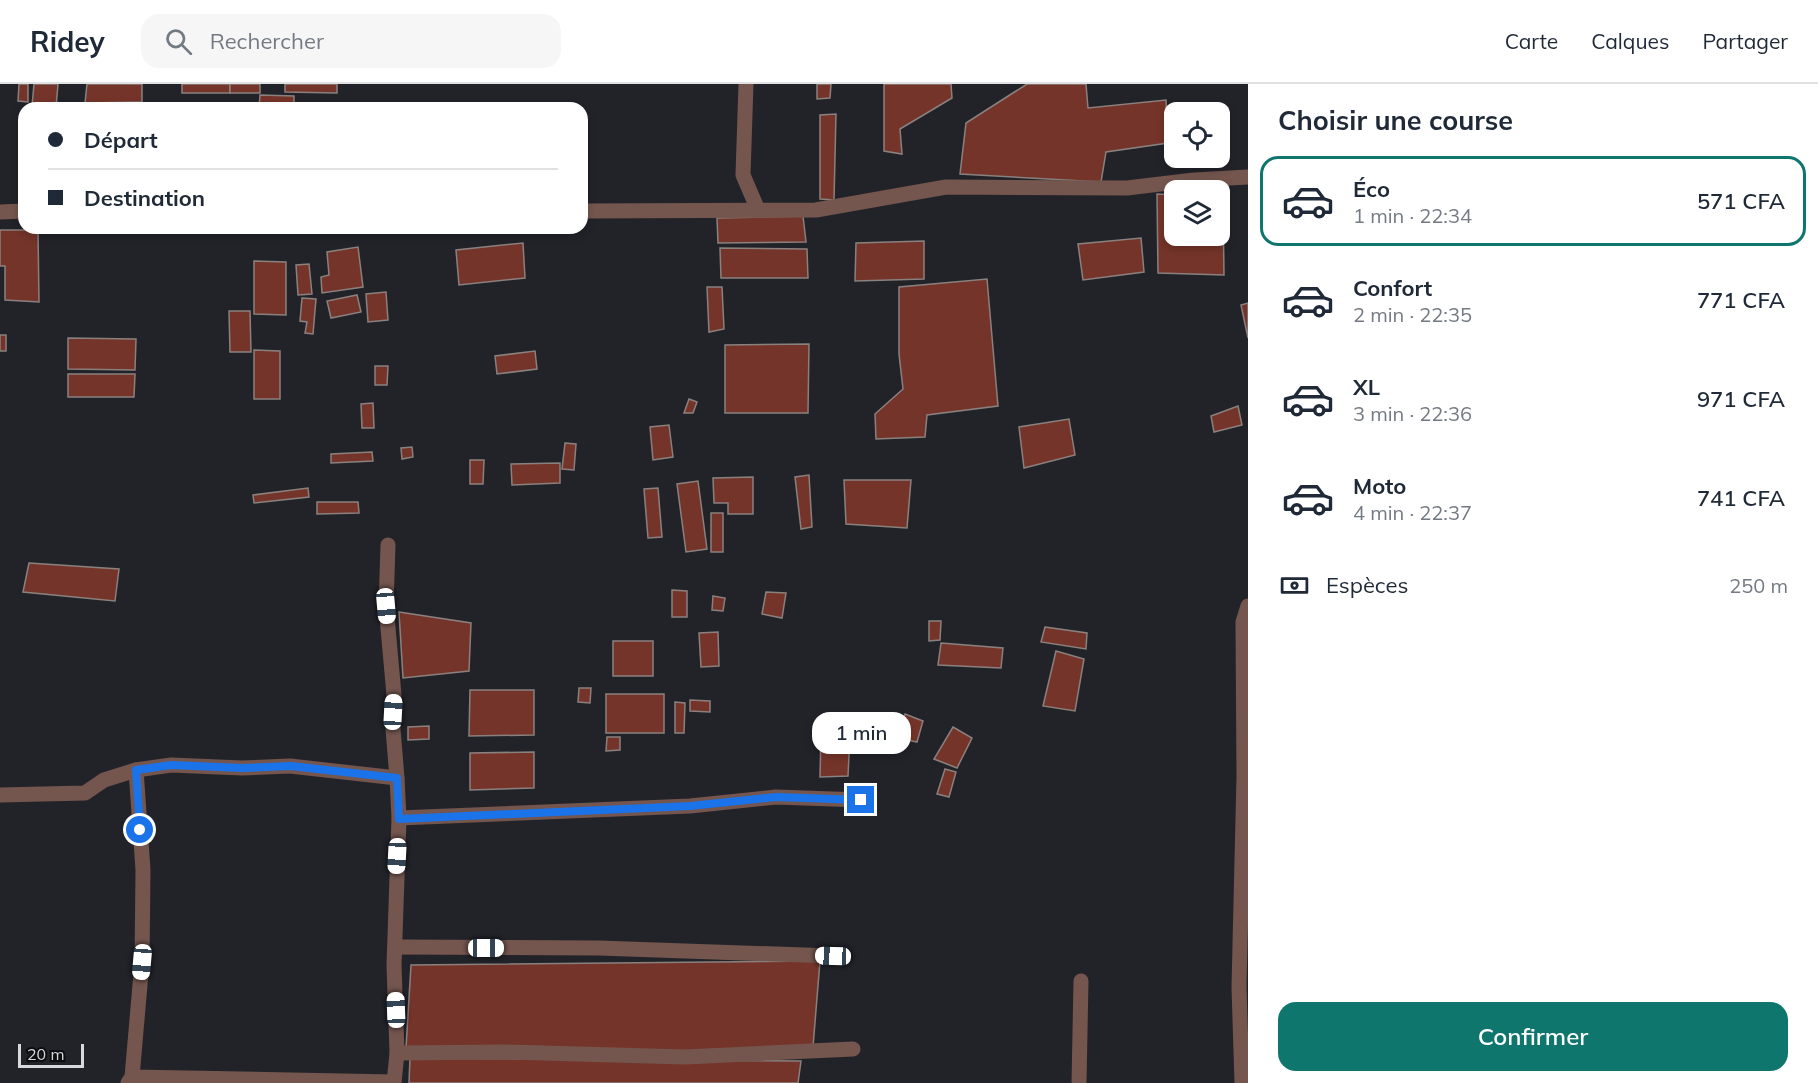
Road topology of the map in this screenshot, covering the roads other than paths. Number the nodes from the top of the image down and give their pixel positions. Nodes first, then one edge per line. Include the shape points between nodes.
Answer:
1 (746, 84) edge
2 (1248, 177) edge
3 (758, 210) junction
4 (18, 211) edge
5 (588, 211) edge
6 (0, 212) edge
7 (388, 545) dead end
8 (1248, 606) edge
9 (136, 770) junction
10 (397, 778) junction
11 (0, 795) edge
12 (861, 800) dead end
13 (399, 819) junction
14 (395, 947) junction
15 (833, 956) dead end
16 (1081, 981) dead end
17 (853, 1049) dead end
18 (397, 1053) junction
19 (130, 1080) edge
20 (394, 1083) edge
21 (1079, 1083) edge
22 (1242, 1083) edge

1 - 3 street via 743,175
2 - 3 street via 1127,188 946,187 816,210
3 - 5 street
4 - 6 street
7 - 10 street via 386,606
8 - 22 street via 1243,622 1239,987
9 - 10 street via 171,765 291,766
9 - 11 street via 104,780 85,793
9 - 19 street via 143,870 142,962
10 - 13 street
12 - 13 street via 776,797 690,806
13 - 14 street
14 - 15 street via 599,948
14 - 18 street
16 - 21 street
17 - 18 street via 685,1057
18 - 20 street
19 - 20 street

